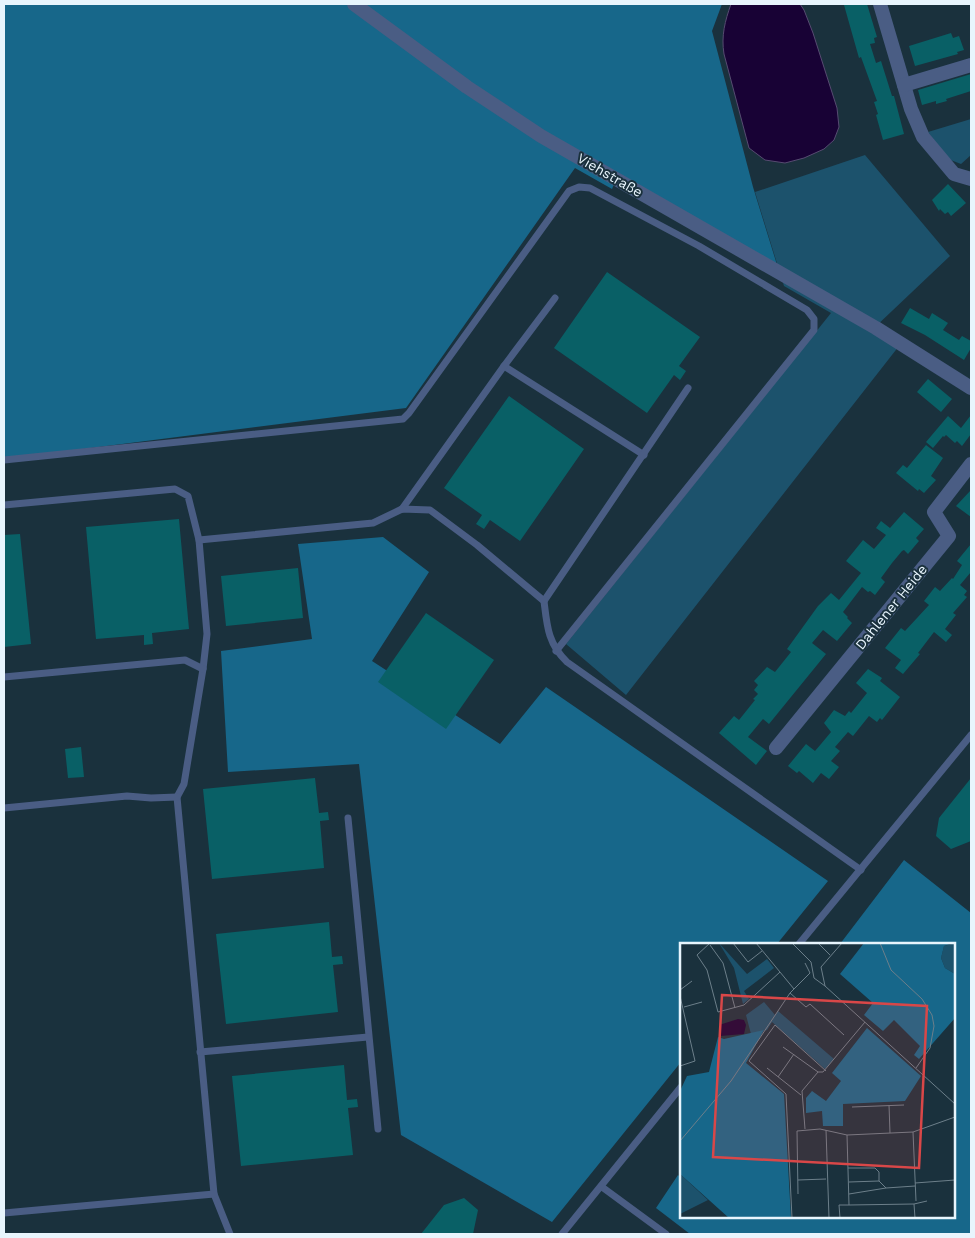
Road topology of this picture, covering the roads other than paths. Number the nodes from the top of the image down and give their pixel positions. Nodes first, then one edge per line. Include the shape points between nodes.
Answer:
1 (354, 4) edge
2 (880, 4) edge
3 (971, 65) edge
4 (904, 85) junction
5 (971, 180) edge
6 (555, 298) dead end
7 (504, 366) junction
8 (688, 388) dead end
9 (971, 388) edge
10 (644, 455) junction
11 (4, 460) edge
12 (971, 464) edge
13 (4, 505) edge
14 (402, 509) junction
15 (199, 540) junction
16 (544, 601) junction
17 (556, 651) junction
18 (203, 668) junction
19 (4, 677) edge
20 (971, 736) edge
21 (776, 748) dead end
22 (177, 796) junction
23 (4, 808) edge
24 (348, 818) dead end
25 (861, 870) junction
26 (799, 943) edge
27 (368, 1037) junction
28 (200, 1052) junction
29 (680, 1088) edge
30 (378, 1129) dead end
31 (602, 1187) junction
32 (214, 1194) junction
33 (4, 1213) edge
34 (230, 1234) edge
35 (562, 1234) edge
36 (666, 1234) edge

1 - 9 street, Viehstraße via 467,87 541,136 876,328
2 - 4 street
3 - 4 street
4 - 5 street via 924,137 954,174
6 - 7 lane
7 - 10 lane
7 - 14 lane
8 - 10 lane
10 - 16 lane
11 - 17 lane via 403,419 569,191 579,187 590,188 699,246 807,310 814,319 814,330
12 - 21 street, Dahlener Heide via 934,512 949,536
13 - 15 lane via 176,489 188,496
14 - 15 lane via 373,523
14 - 16 lane via 430,510
15 - 18 lane via 207,634
16 - 17 lane via 549,633
17 - 25 lane
18 - 19 lane via 185,660
18 - 22 lane via 184,784
20 - 25 lane
22 - 23 lane via 127,796
22 - 28 lane
24 - 27 lane
25 - 26 lane
27 - 28 lane
27 - 30 lane
28 - 32 lane
29 - 31 lane
31 - 35 lane
31 - 36 lane
32 - 33 lane
32 - 34 lane

